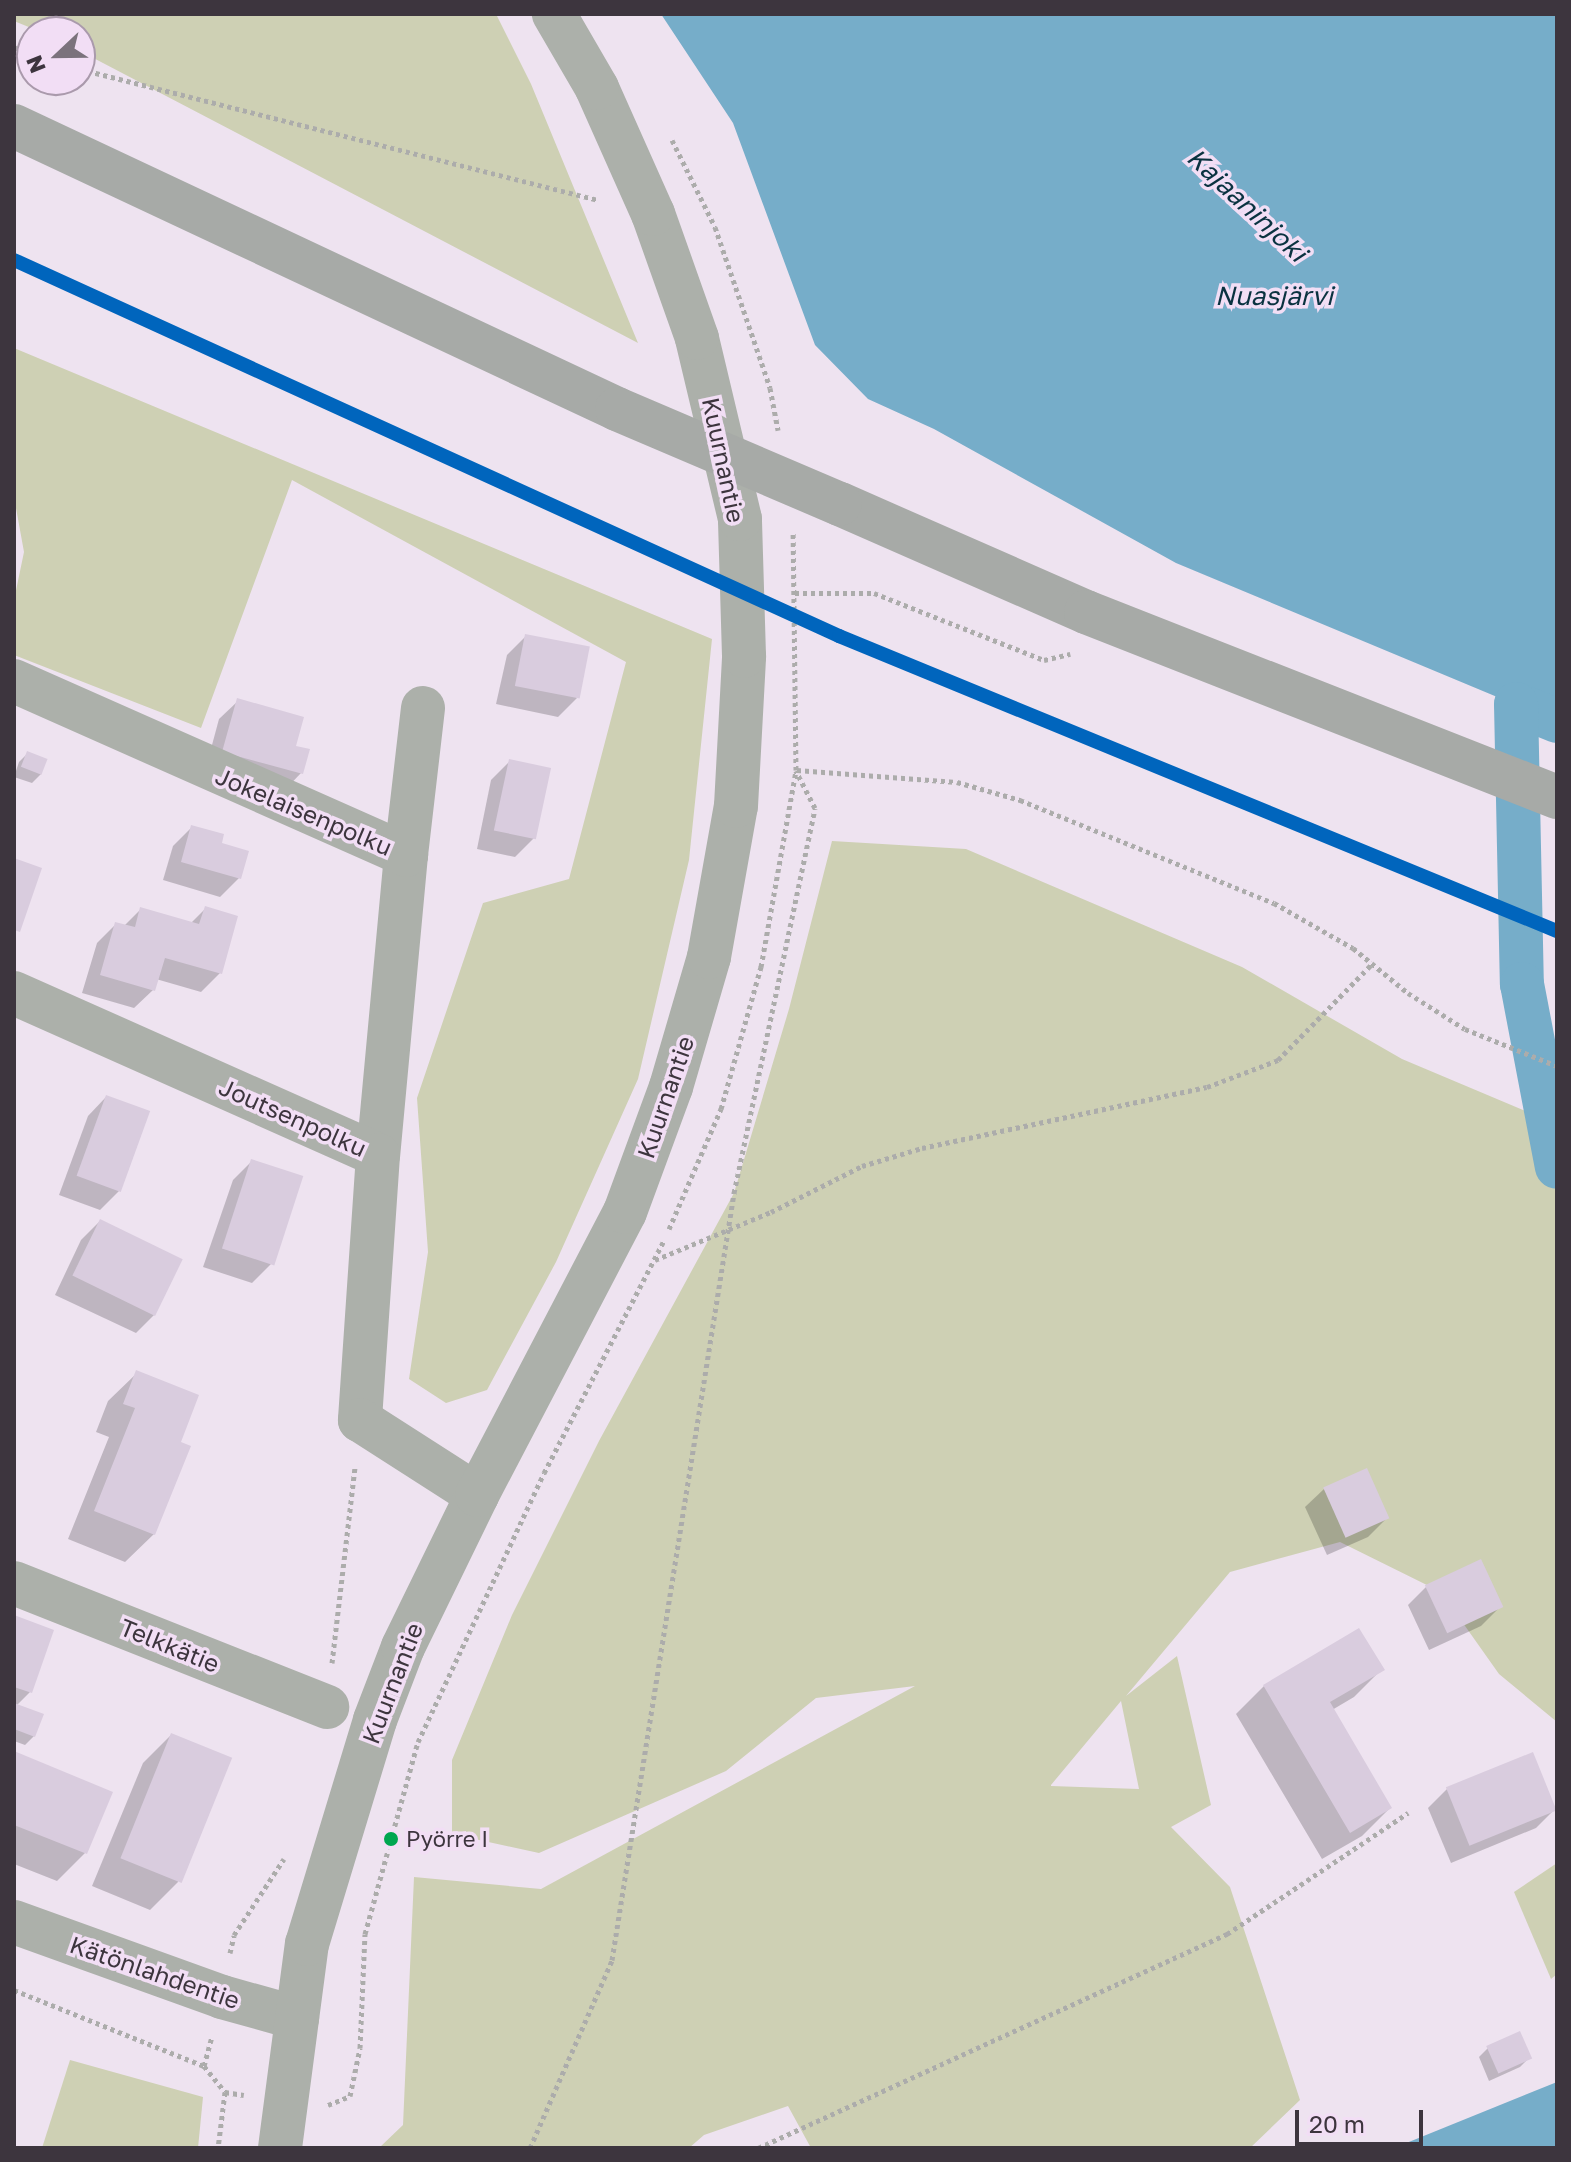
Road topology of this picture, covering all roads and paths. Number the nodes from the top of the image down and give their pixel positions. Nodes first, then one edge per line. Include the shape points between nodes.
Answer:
1 (554, 14) edge
2 (96, 73) edge
3 (14, 126) edge
4 (653, 214) junction
5 (715, 227) dead end
6 (795, 593) dead end
7 (1086, 612) junction
8 (14, 681) edge
9 (423, 708) dead end
10 (796, 770) junction
11 (1557, 797) edge
12 (406, 855) junction
13 (1373, 963) junction
14 (14, 993) edge
15 (1557, 1066) edge
16 (378, 1155) junction
17 (727, 1230) junction
18 (654, 1261) junction
19 (360, 1420) junction
20 (477, 1495) junction
21 (14, 1583) edge
22 (327, 1707) joint
23 (1408, 1813) dead end
24 (287, 1849) dead end
25 (283, 1862) dead end
26 (14, 1922) edge
27 (297, 2018) junction
28 (204, 2066) dead end
29 (225, 2092) junction
30 (288, 2101) junction
31 (218, 2148) edge
32 (280, 2148) edge
33 (530, 2148) edge
34 (758, 2148) edge

1 - 4 street, Kuurnantie via 597,88
2 - 4 path
3 - 7 highway, bridge via 617,409
4 - 5 path
4 - 20 street, Kuurnantie via 697,338 740,519 744,656 736,806 709,957 671,1087 625,1212
6 - 7 path via 874,593 1044,660 1078,652
7 - 11 highway
8 - 12 street, Jokelaisenpolku
9 - 12 street
10 - 13 path via 957,782 1020,800 1274,903
10 - 17 path via 815,808
10 - 18 path via 761,967 721,1109
12 - 16 street, Jokelaisenpolku
13 - 15 path via 1465,1029
13 - 17 path via 1278,1060 1207,1087 922,1148 862,1166
14 - 16 street, Joutsenpolku
16 - 19 street, Joutsenpolku
17 - 18 path
17 - 33 path via 612,1960
18 - 30 path via 544,1473 418,1742 365,1934 360,2048 350,2096 324,2107
19 - 20 street
19 - 22 path
20 - 27 street, Kuurnantie via 403,1647 375,1720 307,1944
21 - 22 street, Telkkätie
23 - 34 path via 1227,1934
24 - 25 path
26 - 27 street, Kätönlahdentie via 222,1997
27 - 30 street, Kuurnantie
28 - 29 path
29 - 30 path
29 - 31 path
30 - 32 street, Kuurnantie

